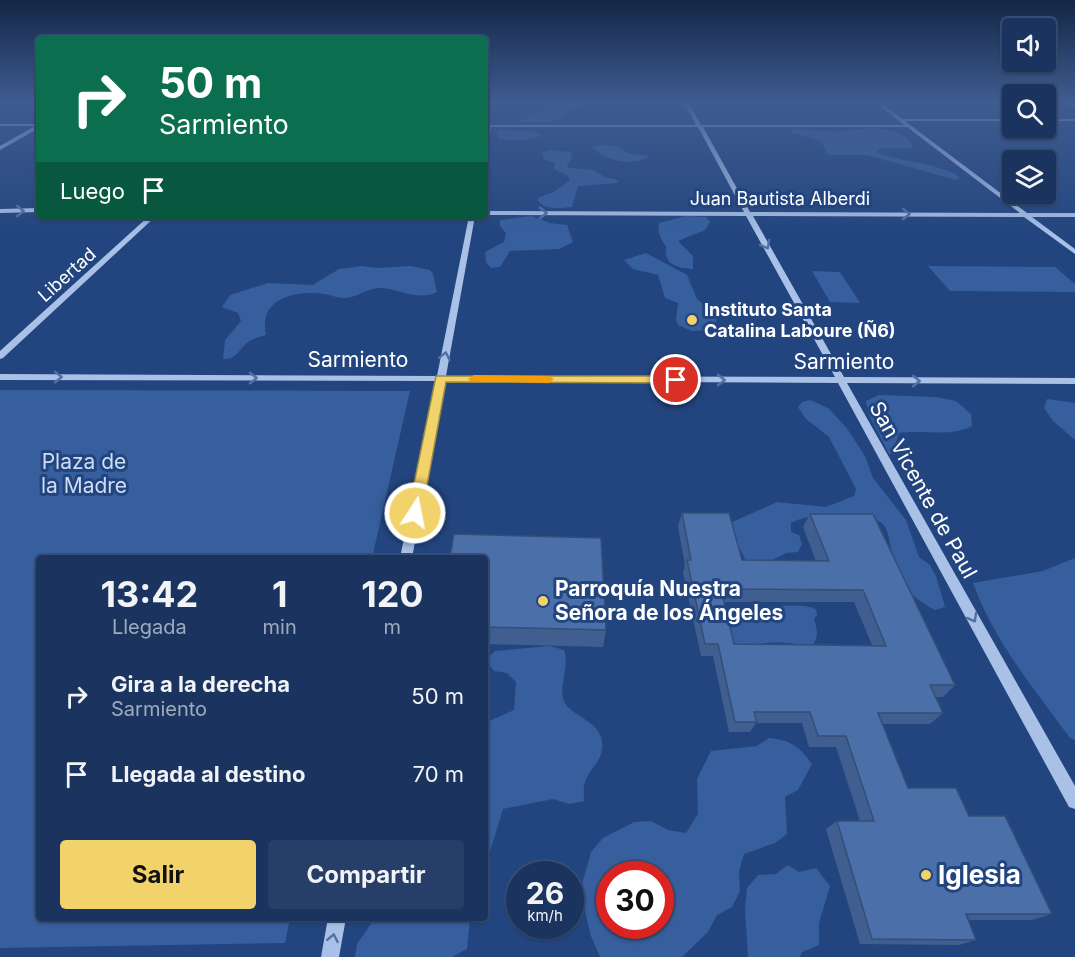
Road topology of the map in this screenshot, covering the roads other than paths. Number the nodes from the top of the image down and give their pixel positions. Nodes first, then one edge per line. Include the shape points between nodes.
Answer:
1 (711, 147) edge
2 (935, 147) edge
3 (36, 210) edge
4 (0, 211) edge
5 (488, 213) edge
6 (748, 214) junction
7 (1026, 214) junction
8 (1075, 214) edge
9 (150, 219) edge
10 (471, 219) edge
11 (1075, 252) edge
12 (0, 356) edge
13 (0, 377) edge
14 (441, 379) junction
15 (841, 380) junction
16 (1075, 381) edge
17 (407, 555) edge
18 (1075, 801) edge
19 (336, 921) edge
20 (330, 957) edge

1 - 6 street, San Vicente de Paul
2 - 7 street
4 -> 3 street
5 -> 6 street, Juan Bautista Alberdi
6 -> 7 street, Juan Bautista Alberdi
6 -> 15 street, San Vicente de Paul
7 - 8 street, Juan Bautista Alberdi
7 - 11 street
9 - 12 street, Libertad
14 -> 10 street
13 -> 14 street, Sarmiento
14 -> 15 street, Sarmiento
14 - 17 street
15 -> 16 street, Sarmiento
15 -> 18 street, San Vicente de Paul
20 -> 19 street

